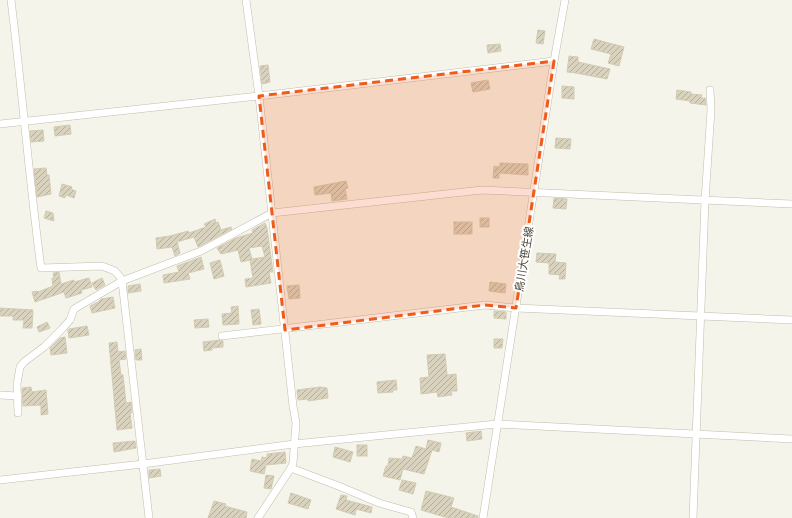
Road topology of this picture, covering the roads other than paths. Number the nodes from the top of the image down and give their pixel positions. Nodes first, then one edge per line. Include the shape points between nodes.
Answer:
1 (11, 0) edge
2 (246, 0) edge
3 (565, 0) edge
4 (554, 61) junction
5 (710, 90) dead end
6 (259, 96) junction
7 (25, 121) junction
8 (0, 124) edge
9 (534, 192) junction
10 (705, 200) junction
11 (792, 204) edge
12 (272, 213) junction
13 (122, 281) junction
14 (516, 308) junction
15 (701, 316) junction
16 (792, 320) edge
17 (285, 330) junction
18 (222, 336) dead end
19 (0, 395) edge
20 (17, 396) junction
21 (18, 413) dead end
22 (497, 424) junction
23 (696, 435) junction
24 (792, 439) edge
25 (294, 444) junction
26 (143, 464) junction
27 (291, 468) junction
28 (0, 480) edge
29 (149, 518) edge
30 (258, 518) edge
31 (413, 518) edge
32 (483, 518) edge
33 (693, 518) edge

1 - 7 street
2 - 6 street
3 - 4 street, 鳥川大笹生線
4 - 6 street
4 - 9 street, 鳥川大笹生線
5 - 10 street
6 - 7 street
6 - 12 street
7 - 8 street
7 - 13 street via 41,268 102,266 115,271
9 - 10 street
9 - 12 street via 482,190
9 - 14 street, 鳥川大笹生線
10 - 11 street
10 - 15 street
12 - 13 street via 201,251
12 - 17 street
13 - 20 street via 74,309 70,320 62,329 24,362 18,373
13 - 26 street
14 - 15 street
14 - 17 street via 485,305
14 - 22 street, 鳥川大笹生線
15 - 16 street
15 - 23 street
17 - 18 street
17 - 25 street via 296,421
19 - 20 street
20 - 21 street
22 - 23 street
22 - 25 street
22 - 32 street, 鳥川大笹生線
23 - 24 street
23 - 33 street
25 - 26 street
25 - 27 street
26 - 28 street
26 - 29 street
27 - 30 street
27 - 31 street via 379,503 412,512

